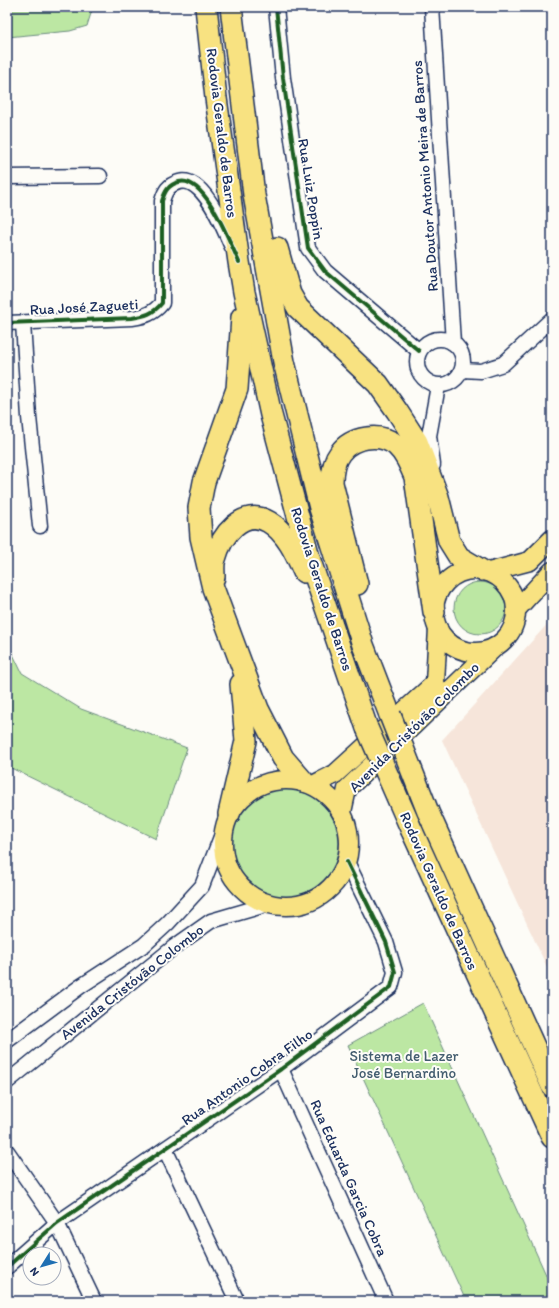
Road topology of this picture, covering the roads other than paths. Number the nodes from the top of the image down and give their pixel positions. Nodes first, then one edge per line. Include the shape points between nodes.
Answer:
1 (206, 7) edge
2 (231, 7) edge
3 (276, 7) edge
4 (432, 7) edge
5 (239, 72) junction
6 (100, 176) dead end
7 (7, 177) edge
8 (239, 262) junction
9 (244, 292) junction
10 (552, 318) edge
11 (7, 323) edge
12 (23, 323) junction
13 (453, 343) junction
14 (419, 351) junction
15 (462, 370) junction
16 (438, 386) junction
17 (438, 497) junction
18 (40, 526) dead end
19 (552, 539) edge
20 (485, 571) junction
21 (552, 571) edge
22 (213, 588) junction
23 (516, 610) junction
24 (436, 620) junction
25 (495, 647) junction
26 (240, 659) junction
27 (351, 679) junction
28 (389, 714) junction
29 (308, 783) junction
30 (342, 812) junction
31 (226, 822) junction
32 (347, 862) junction
33 (269, 904) junction
34 (7, 1041) edge
35 (281, 1069) junction
36 (7, 1082) edge
37 (552, 1086) edge
38 (552, 1137) edge
39 (165, 1149) junction
40 (7, 1151) edge
41 (57, 1223) junction
42 (7, 1267) edge
43 (94, 1301) edge
44 (237, 1301) edge
45 (386, 1301) edge

1 - 8 highway, Rodovia Geraldo de Barros
2 - 5 highway, Rodovia Geraldo de Barros
3 - 14 street, Rua Luiz Poppin via 283,78 308,248 326,271
4 - 13 street, Rua Doutor Antonio Meira de Barros
5 - 17 highway via 254,127 266,200 283,274 290,294 298,308 378,384 417,442
5 - 28 highway, Rodovia Geraldo de Barros via 254,195 284,362 320,508 363,645
6 - 7 street
8 - 9 highway, Rodovia Geraldo de Barros
8 - 12 street, Rua José Zagueti via 210,203 201,191 192,184 178,182 166,189 162,201 162,303 156,310 132,318
9 - 22 highway via 237,389 204,482 199,508 201,537
9 - 27 highway, Rodovia Geraldo de Barros via 271,415 310,561
10 - 15 street via 503,364 481,371
11 - 12 street, Rua José Zagueti
12 - 18 street
13 - 14 street via 446,339 430,340
13 - 15 street via 462,355
14 - 16 street via 416,366 419,373 424,380
15 - 16 street via 452,382
16 - 17 street via 429,436
17 - 20 highway via 449,541 459,557
19 - 20 main road via 530,562
20 - 23 main road via 500,578 509,587
20 - 24 main road via 469,570 448,580 435,600
21 - 23 main road
22 - 26 highway
22 - 27 highway via 214,560 226,535 239,521 248,518 254,517 270,522 280,530 299,560
23 - 25 main road via 515,624 508,636
24 - 25 main road via 446,640 457,648 471,652
24 - 28 highway via 421,508 415,477 407,458 396,445 384,438 369,437 355,442 341,451 336,459 332,483
24 - 29 main road, Avenida Cristóvão Colombo via 435,682 335,774
25 - 30 main road, Avenida Cristóvão Colombo via 347,789
26 - 29 highway via 273,740 283,758
26 - 31 highway via 246,741
27 - 38 highway, Rodovia Geraldo de Barros, bridge via 367,728 412,831
28 - 37 highway, Rodovia Geraldo de Barros, bridge via 428,812
29 - 30 main road via 323,789
29 - 31 main road via 288,779 260,784 237,802
30 - 32 main road via 350,843
31 - 33 main road via 222,845 225,861 232,875 241,888 254,898
31 - 34 street, Avenida Cristóvão Colombo via 202,886 168,924 144,945 82,986
32 - 33 main road via 340,877 330,889 316,899 301,905 285,907
32 - 35 street, Rua Antonio Cobra Filho via 386,942 395,972 391,987
33 - 36 street, Avenida Cristóvão Colombo via 211,921 174,947
35 - 39 street, Rua Antonio Cobra Filho
35 - 45 street, Rua Eduarda Garcia Cobra
39 - 41 street, Rua Antonio Cobra Filho
39 - 44 street
40 - 41 street
41 - 42 street, Rua Antonio Cobra Filho
41 - 43 street

